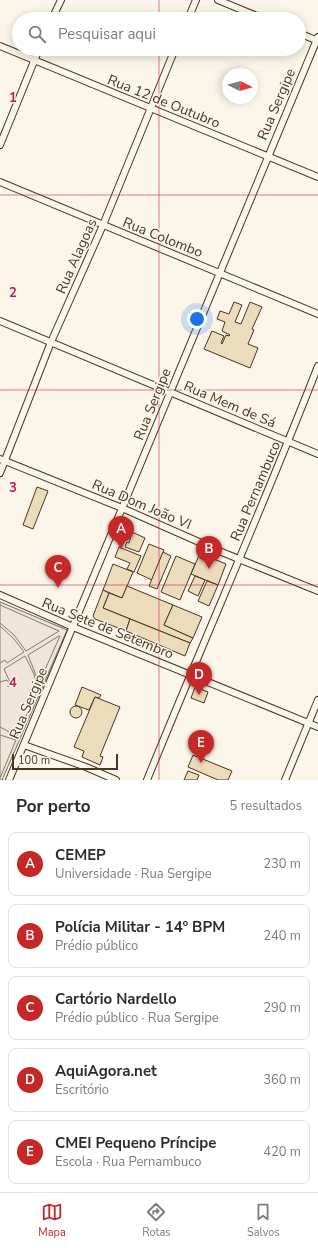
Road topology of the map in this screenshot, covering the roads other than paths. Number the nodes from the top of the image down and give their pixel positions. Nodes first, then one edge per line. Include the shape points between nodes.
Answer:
1 (61, 0) edge
2 (196, 0) edge
3 (218, 0) edge
4 (55, 12) edge
5 (191, 12) edge
6 (247, 12) edge
7 (306, 35) edge
8 (318, 39) edge
9 (0, 46) edge
10 (12, 51) edge
11 (24, 56) edge
12 (36, 56) edge
13 (172, 56) edge
14 (34, 60) junction
15 (150, 108) junction
16 (0, 146) edge
17 (268, 156) junction
18 (318, 177) edge
19 (0, 182) edge
20 (103, 225) junction
21 (219, 273) junction
22 (318, 314) edge
23 (0, 321) edge
24 (51, 342) junction
25 (318, 366) edge
26 (170, 392) junction
27 (289, 442) junction
28 (318, 454) edge
29 (2, 459) edge
30 (0, 473) edge
31 (122, 508) junction
32 (239, 559) junction
33 (318, 591) edge
34 (0, 595) edge
35 (73, 627) junction
36 (190, 674) junction
37 (318, 700) edge
38 (308, 724) junction
39 (318, 728) edge
40 (24, 745) junction
41 (9, 780) edge
42 (116, 780) edge
43 (147, 780) edge
44 (285, 780) edge

1 - 4 street
2 - 5 street
3 - 6 street
7 - 8 street
8 - 17 street, Rua Sergipe
9 - 10 street, Rua 12 de Outubro
11 - 14 street, Rua 12 de Outubro
12 - 14 street
13 - 15 street, Rua Alagoas
14 - 15 street, Rua 12 de Outubro
14 - 16 street
15 - 17 street, Rua 12 de Outubro
15 - 20 street, Rua Alagoas
17 - 18 street, Rua 12 de Outubro
17 - 21 street, Rua Sergipe
19 - 20 street, Rua Colombo
20 - 21 street, Rua Colombo
20 - 24 street, Rua Alagoas
21 - 22 street, Rua Colombo
21 - 26 street, Rua Sergipe
23 - 24 street, Rua Mem de Sá
24 - 26 street, Rua Mem de Sá
24 - 29 street, Rua Alagoas
25 - 27 street, Rua Pernambuco
26 - 27 street, Rua Mem de Sá
26 - 31 street, Rua Sergipe
27 - 28 street, Rua Mem de Sá
27 - 32 street, Rua Pernambuco
29 - 30 street, Rua Alagoas
29 - 31 street, Rua Dom João VI
31 - 32 street, Rua Dom João VI
31 - 35 street, Rua Sergipe
32 - 33 street, Rua Dom João VI
32 - 36 street, Rua Pernambuco
34 - 35 street, Rua Sete de Setembro
35 - 36 street, Rua Sete de Setembro
35 - 40 street, Rua Sergipe
36 - 38 street, Rua Sete de Setembro
36 - 43 street, Rua Pernambuco
37 - 38 street
38 - 39 street, Rua Sete de Setembro
38 - 44 street
40 - 41 street, Rua Sergipe
40 - 42 street

